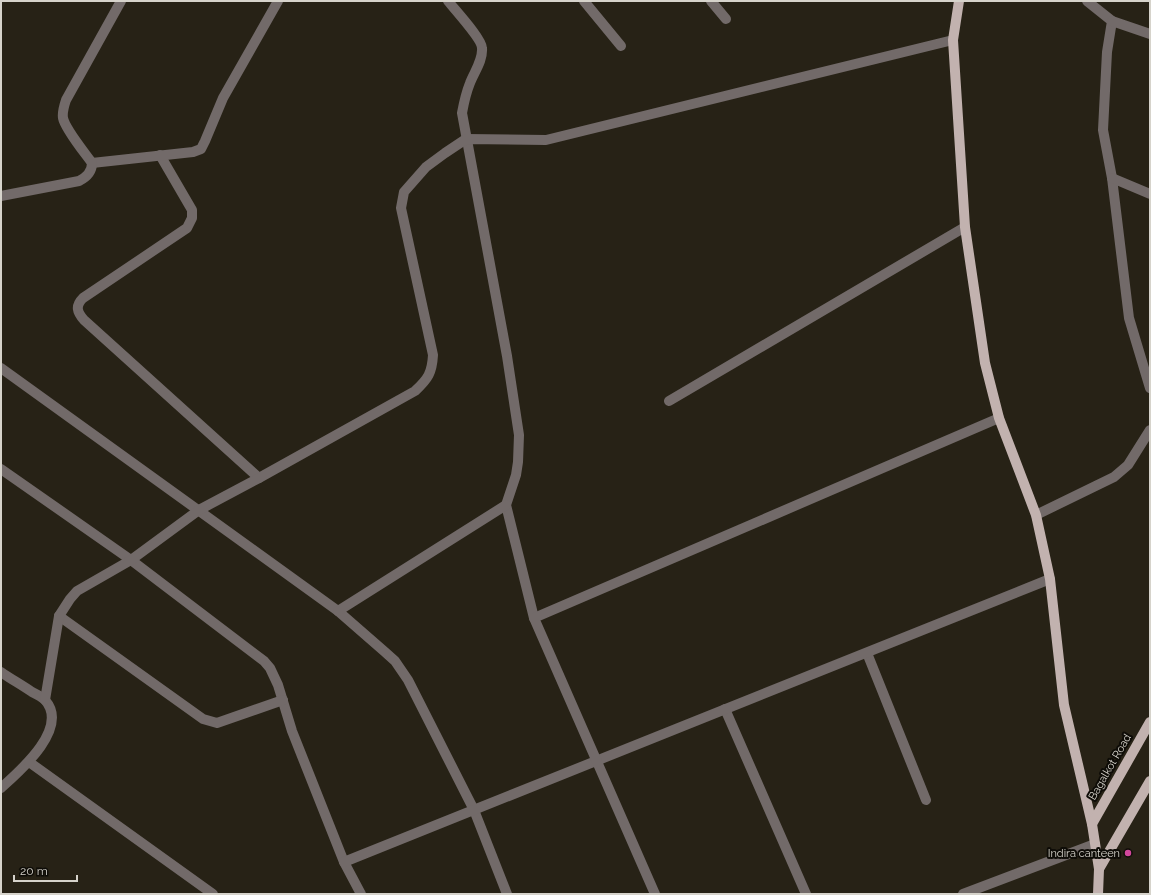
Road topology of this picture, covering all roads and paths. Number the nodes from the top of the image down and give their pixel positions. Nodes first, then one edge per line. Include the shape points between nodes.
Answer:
1 (121, 1) edge
2 (278, 1) edge
3 (448, 1) edge
4 (584, 1) edge
5 (712, 1) edge
6 (959, 1) edge
7 (1087, 1) edge
8 (726, 19) dead end
9 (1112, 21) junction
10 (1150, 34) edge
11 (953, 40) junction
12 (621, 46) dead end
13 (466, 139) junction
14 (160, 155) junction
15 (92, 163) junction
16 (1112, 178) junction
17 (1150, 194) edge
18 (1, 196) edge
19 (965, 227) junction
20 (1, 368) edge
21 (1150, 388) edge
22 (669, 401) dead end
23 (999, 418) junction
24 (1150, 430) edge
25 (1, 469) edge
26 (259, 478) junction
27 (506, 505) junction
28 (199, 510) junction
29 (1036, 515) junction
30 (131, 560) junction
31 (1050, 579) junction
32 (338, 611) junction
33 (59, 616) junction
34 (534, 618) junction
35 (867, 652) junction
36 (1, 672) edge
37 (45, 700) junction
38 (283, 700) junction
39 (725, 709) junction
40 (1150, 722) edge
41 (596, 760) junction
42 (29, 762) junction
43 (1150, 780) edge
44 (1, 788) edge
45 (926, 800) dead end
46 (474, 810) junction
47 (1092, 824) junction
48 (1095, 844) junction
49 (344, 862) junction
50 (1099, 869) junction
51 (213, 894) edge
52 (361, 894) edge
53 (507, 894) edge
54 (655, 894) edge
55 (806, 894) edge
56 (963, 894) edge
57 (1098, 894) edge

1 - 15 street via 66,100 62,113 67,127
2 - 14 street via 223,98 200,149
3 - 13 street via 478,38 482,47 480,61 470,82 462,113
4 - 12 street
5 - 8 street
6 - 11 main road
7 - 9 street
9 - 10 street
9 - 16 street via 1107,52 1103,130
11 - 13 street via 546,140
11 - 19 main road
13 - 26 street via 426,167 404,192 401,208 433,355 432,370 425,382 415,391
13 - 27 street via 507,356 519,435 516,475
14 - 15 street
14 - 26 street via 192,210 191,223 83,298 77,307 79,314
15 - 18 street via 85,178
16 - 17 street
16 - 21 street via 1129,318
19 - 22 street
19 - 23 main road via 985,363
20 - 28 street
23 - 29 main road
23 - 34 street
24 - 29 street via 1128,465 1114,477
25 - 30 street
26 - 28 street
27 - 32 street
27 - 34 street
28 - 30 street
28 - 32 street
29 - 31 main road
30 - 33 street via 77,591
30 - 38 street via 264,661 270,668
31 - 35 street
31 - 47 main road via 1064,705
32 - 46 street via 395,661 408,680
33 - 37 street
33 - 38 street via 203,720 217,723
34 - 41 street
35 - 39 street
35 - 45 street
36 - 37 street
37 - 42 street via 51,710 52,723 44,741
38 - 49 street via 292,731
39 - 41 street
39 - 55 street
40 - 47 main road, Bagalkot Road
41 - 46 street
41 - 54 street
42 - 44 street
42 - 51 street
43 - 50 main road
46 - 49 street
46 - 53 street
47 - 48 main road
48 - 50 main road
48 - 56 street
49 - 52 street
50 - 57 main road

